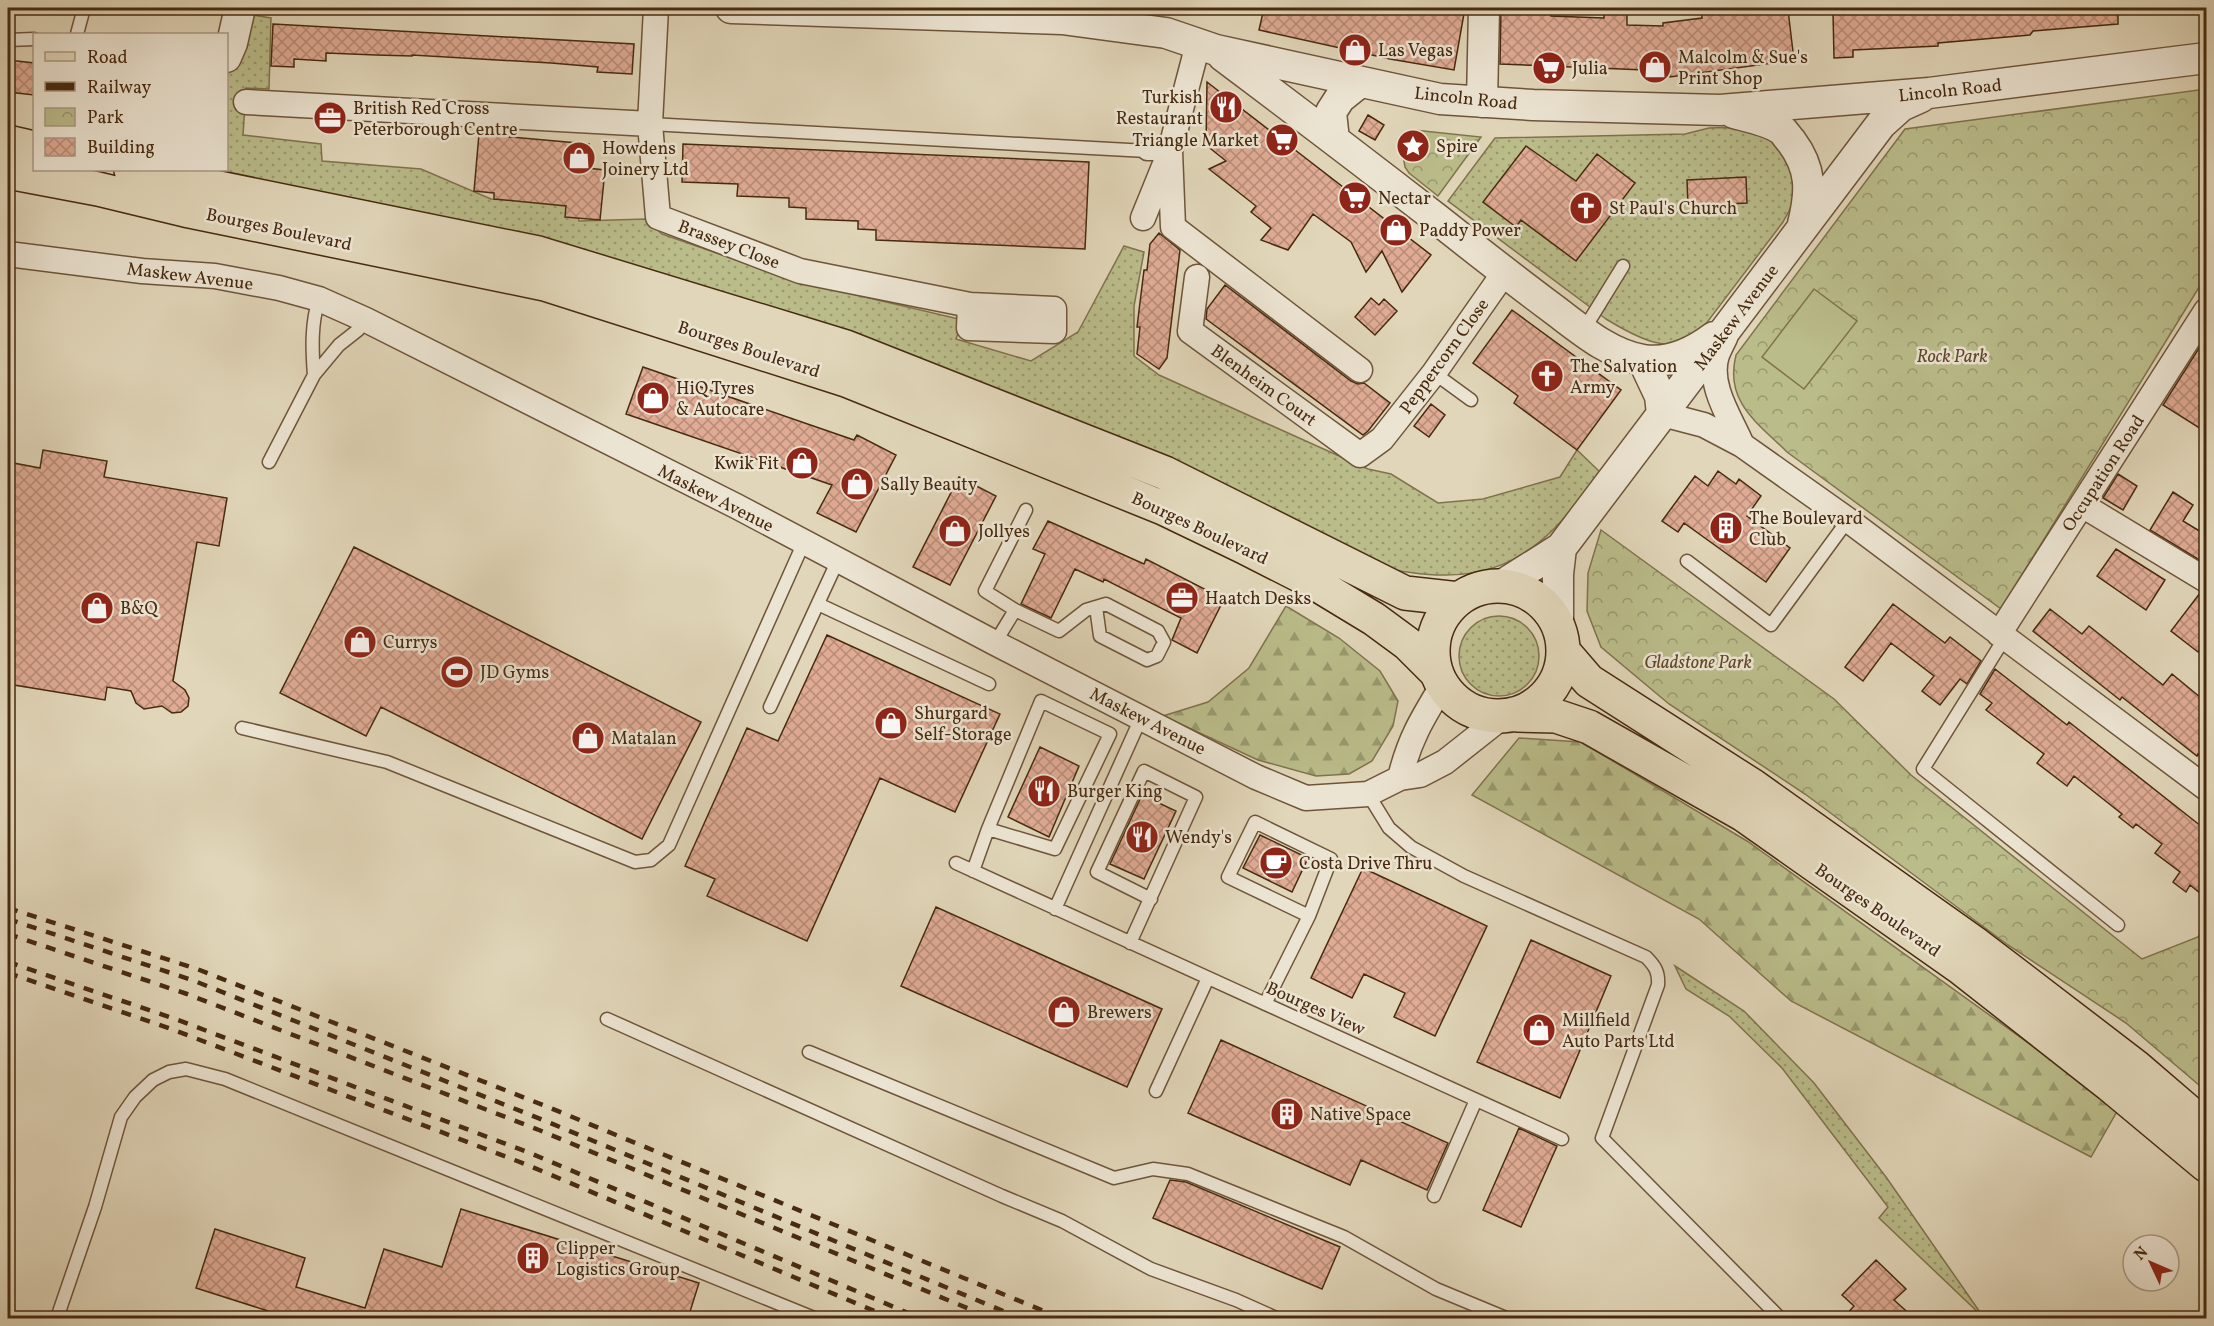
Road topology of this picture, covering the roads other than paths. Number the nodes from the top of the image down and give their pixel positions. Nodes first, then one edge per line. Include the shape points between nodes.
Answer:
1 (84, 8) edge
2 (240, 8) edge
3 (656, 8) edge
4 (731, 8) edge
5 (1484, 8) edge
6 (964, 12) edge
7 (1085, 15) edge
8 (77, 33) edge
9 (33, 39) edge
10 (8, 40) edge
11 (1209, 44) junction
12 (1249, 44) dead end
13 (228, 52) edge
14 (2206, 58) edge
15 (1360, 82) junction
16 (1929, 93) junction
17 (246, 102) dead end
18 (1477, 102) junction
19 (1720, 110) junction
20 (650, 124) junction
21 (8, 131) edge
22 (33, 134) edge
23 (1334, 140) junction
24 (8, 142) edge
25 (33, 148) edge
26 (1158, 151) junction
27 (8, 172) edge
28 (143, 177) edge
29 (1143, 218) dead end
30 (1801, 230) junction
31 (8, 254) edge
32 (1623, 266) dead end
33 (1504, 273) junction
34 (1197, 277) dead end
35 (319, 299) junction
36 (970, 305) dead end
37 (366, 320) junction
38 (1733, 322) junction
39 (2203, 324) edge
40 (1583, 331) junction
41 (1642, 360) junction
42 (1360, 370) dead end
43 (1434, 373) junction
44 (314, 375) junction
45 (1472, 400) dead end
46 (1662, 414) junction
47 (1382, 439) joint
48 (1742, 445) junction
49 (269, 462) dead end
50 (2082, 506) junction
51 (1026, 510) dead end
52 (1848, 520) junction
53 (1250, 533) junction
54 (804, 543) junction
55 (1561, 548) junction
56 (838, 560) junction
57 (1687, 561) dead end
58 (1320, 568) junction
59 (2206, 580) edge
60 (1504, 584) junction
61 (1459, 599) junction
62 (818, 604) junction
63 (1096, 608) junction
64 (1015, 610) junction
65 (2001, 636) junction
66 (1561, 638) junction
67 (995, 643) junction
68 (1439, 679) junction
69 (989, 684) dead end
70 (770, 707) dead end
71 (1509, 716) junction
72 (1141, 718) junction
73 (242, 728) dead end
74 (1400, 778) junction
75 (2206, 788) edge
76 (1368, 794) junction
77 (988, 829) junction
78 (956, 864) dead end
79 (973, 871) junction
80 (1151, 899) junction
81 (1055, 909) junction
82 (1309, 916) junction
83 (2118, 925) dead end
84 (1130, 943) junction
85 (1208, 978) junction
86 (1265, 1004) junction
87 (607, 1019) dead end
88 (809, 1052) dead end
89 (1156, 1091) dead end
90 (1476, 1100) junction
91 (2206, 1127) edge
92 (1562, 1139) dead end
93 (2206, 1165) edge
94 (1434, 1196) dead end
95 (57, 1318) edge
96 (814, 1318) edge
97 (1276, 1318) edge
98 (1506, 1318) edge
99 (1780, 1318) edge

1 - 8 lane
2 - 13 street
3 - 20 street, Brassey Close
4 - 6 street, Lincoln Road
5 - 18 street
6 - 7 street, Lincoln Road via 1062,19
7 - 11 street, Lincoln Road
9 - 10 lane
11 - 15 street, Lincoln Road
11 - 23 street
11 - 26 street
12 - 18 lane via 1429,84
14 - 16 street, Lincoln Road
15 - 18 street, Lincoln Road via 1440,99
15 - 23 street via 1331,111
16 - 19 street, Lincoln Road
16 - 30 street, Maskew Avenue via 1901,106 1881,123
17 - 20 street
18 - 19 street, Lincoln Road
19 - 30 street, Maskew Avenue via 1782,130 1800,153 1809,180 1809,199
20 - 26 lane
20 - 36 street, Brassey Close via 658,218 800,271
21 - 22 main road
23 - 33 street
24 - 25 main road
26 - 29 street
26 - 42 street via 1173,227
27 - 28 main road, Bourges Boulevard
28 - 53 main road, Bourges Boulevard via 185,210 545,284 846,380 1163,508
28 - 53 main road, Bourges Boulevard via 538,253 846,347 1165,474
30 - 38 street, Maskew Avenue
31 - 35 street, Maskew Avenue via 215,276
32 - 40 lane
33 - 40 street
33 - 43 street, Peppercorn Close
34 - 47 street, Blenheim Court via 1190,331 1360,455
35 - 37 street, Maskew Avenue
35 - 44 lane via 314,313
37 - 44 lane
37 - 54 street, Maskew Avenue
38 - 41 street via 1683,356
38 - 46 street, Maskew Avenue
38 - 48 street via 1716,357 1715,376
39 - 50 street, Occupation Road
40 - 41 street via 1611,349
41 - 46 street via 1660,396
43 - 45 lane
43 - 47 street, Peppercorn Close
44 - 49 lane
46 - 48 street via 1704,425
46 - 55 street, Maskew Avenue
48 - 52 street
50 - 59 street
50 - 65 street, Occupation Road
51 - 64 lane via 985,591
52 - 57 lane via 1771,626
52 - 65 street
53 - 58 main road, Bourges Boulevard
54 - 56 street, Maskew Avenue
54 - 73 lane via 669,845 651,860 635,862 387,762
55 - 60 street, Maskew Avenue
55 - 66 street
56 - 62 lane
56 - 67 street, Maskew Avenue
58 - 61 main road, Bourges Boulevard via 1405,593
58 - 68 main road, Bourges Boulevard via 1408,644
60 - 61 main road via 1475,590
60 - 66 main road via 1532,594 1547,607
61 - 68 main road via 1446,611 1433,643
62 - 69 lane
62 - 70 lane
63 - 63 lane via 1106,604 1158,631 1164,642 1157,656 1147,660 1100,636
63 - 64 lane via 1086,610 1059,631
64 - 67 lane
65 - 75 street
65 - 83 lane via 1923,768
66 - 71 main road via 1561,672 1551,691 1536,705
66 - 91 main road, Bourges Boulevard via 1589,681 1753,786 1977,945 2135,1066
67 - 72 street, Maskew Avenue
68 - 71 main road via 1454,700 1469,710 1486,716
68 - 74 street
71 - 74 street, Maskew Avenue via 1445,762
71 - 93 main road, Bourges Boulevard via 1556,716 1589,727 1744,815 1961,968
72 - 76 street, Maskew Avenue via 1306,798
72 - 81 lane
74 - 76 street, Maskew Avenue
76 - 99 lane via 1389,828 1411,847 1464,876 1646,957 1654,965 1658,985 1602,1138
77 - 77 lane via 1041,701 1110,734 1055,849
77 - 79 lane
78 - 79 lane, Bourges View
79 - 81 lane, Bourges View
80 - 80 lane via 1097,872 1144,771 1196,796
80 - 84 lane
81 - 84 lane, Bourges View
82 - 82 lane via 1228,878 1255,822 1331,859
82 - 86 lane
84 - 85 lane, Bourges View
85 - 86 lane, Bourges View
85 - 89 lane
86 - 90 lane, Bourges View
87 - 97 lane via 1062,1221 1151,1269
88 - 98 lane via 1114,1178 1153,1169 1188,1174 1344,1237 1436,1289
90 - 92 lane, Bourges View
90 - 94 lane
95 - 96 lane via 121,1117 153,1080 186,1069 236,1083

